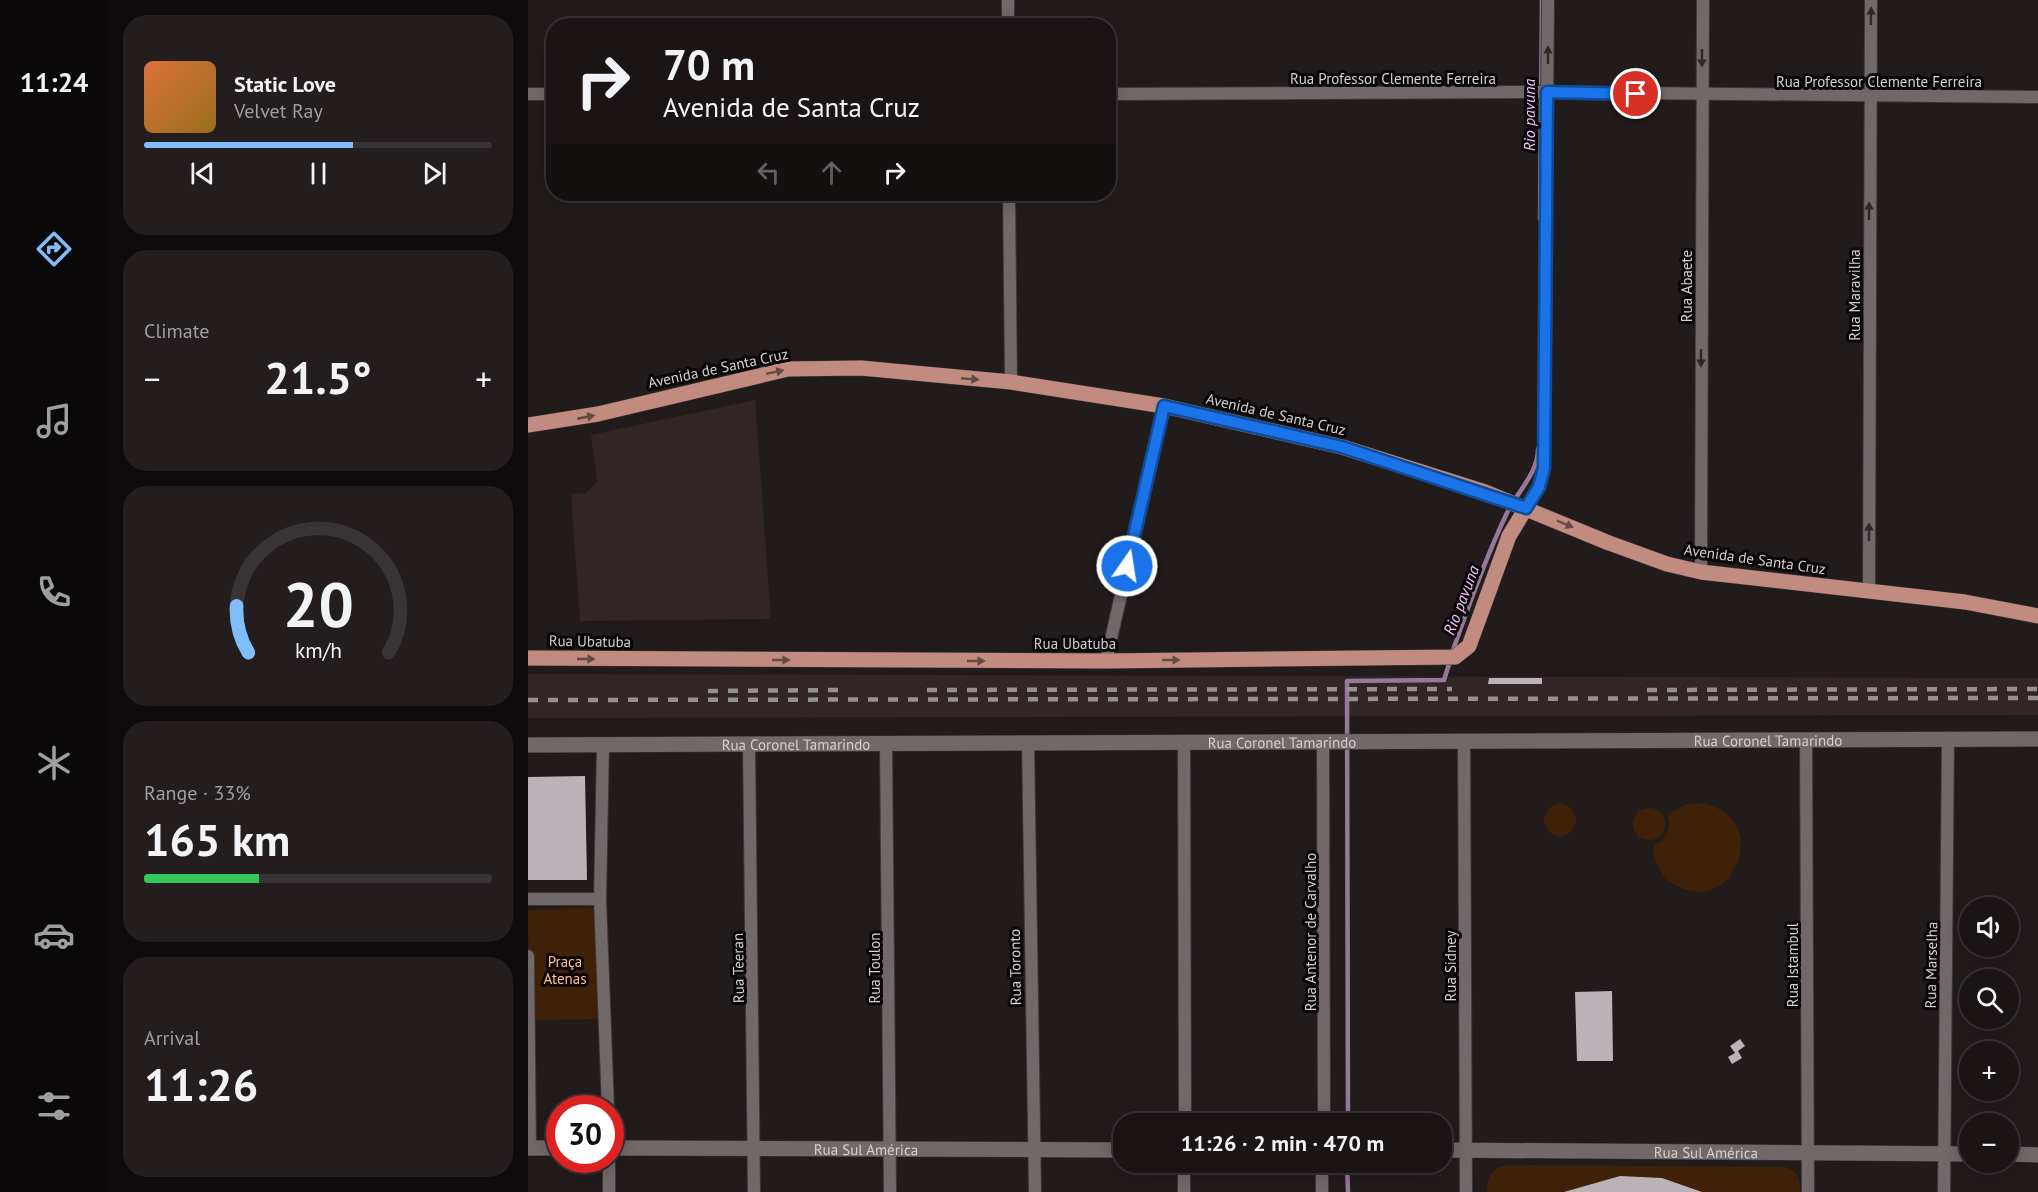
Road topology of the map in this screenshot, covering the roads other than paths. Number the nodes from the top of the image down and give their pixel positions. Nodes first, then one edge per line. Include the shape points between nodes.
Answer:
1 (1008, 0) edge
2 (1548, 0) edge
3 (1703, 0) edge
4 (1871, 0) edge
5 (1008, 18) edge
6 (1542, 92) junction
7 (528, 94) edge
8 (546, 94) edge
9 (1116, 94) edge
10 (1702, 95) junction
11 (1870, 96) junction
12 (2038, 97) edge
13 (1009, 201) edge
14 (1011, 382) junction
15 (1164, 406) junction
16 (528, 425) edge
17 (1526, 508) junction
18 (1701, 572) junction
19 (1869, 591) junction
20 (2038, 616) edge
21 (528, 658) edge
22 (1106, 661) junction
23 (1948, 738) junction
24 (1806, 739) junction
25 (2038, 739) edge
26 (1464, 740) junction
27 (1323, 741) junction
28 (1028, 742) junction
29 (1184, 742) junction
30 (886, 743) junction
31 (749, 744) junction
32 (528, 745) edge
33 (603, 745) junction
34 (528, 899) edge
35 (600, 899) junction
36 (528, 956) edge
37 (608, 1095) edge
38 (1185, 1113) edge
39 (1324, 1113) edge
40 (529, 1148) edge
41 (546, 1148) edge
42 (624, 1148) edge
43 (754, 1149) junction
44 (889, 1150) junction
45 (1033, 1150) junction
46 (1113, 1150) edge
47 (1452, 1150) edge
48 (1466, 1150) junction
49 (1808, 1153) junction
50 (1945, 1154) junction
51 (1959, 1154) edge
52 (2019, 1155) edge
53 (2038, 1155) edge
54 (609, 1173) edge
55 (1184, 1173) edge
56 (1322, 1173) edge
57 (609, 1192) edge
58 (754, 1192) edge
59 (890, 1192) edge
60 (1035, 1192) edge
61 (1184, 1192) edge
62 (1322, 1192) edge
63 (1466, 1192) edge
64 (1808, 1192) edge
65 (1944, 1192) edge

1 - 5 street
6 -> 2 street
3 -> 10 street, Rua Abaete
11 -> 4 street, Rua Maravilha
6 - 9 street, Rua Professor Clemente Ferreira
6 - 10 street, Rua Professor Clemente Ferreira
6 - 17 street via 1544,468 1539,487
7 - 8 street
10 - 11 street, Rua Professor Clemente Ferreira
10 -> 18 street, Rua Abaete
11 - 12 street, Rua Professor Clemente Ferreira
19 -> 11 street, Rua Maravilha
13 - 14 street
14 - 15 main road, Avenida de Santa Cruz
16 -> 14 main road, Avenida de Santa Cruz via 598,414 789,369 861,368
15 - 17 main road, Avenida de Santa Cruz via 1342,447
15 - 22 street
17 -> 18 main road, Avenida de Santa Cruz via 1609,543
22 -> 17 main road, Rua Ubatuba via 1455,657 1469,646 1509,536
18 - 19 main road, Avenida de Santa Cruz
19 - 20 main road, Avenida de Santa Cruz via 1965,602
21 -> 22 main road, Rua Ubatuba
23 - 24 main road, Rua Coronel Tamarindo
23 - 25 main road, Rua Coronel Tamarindo
23 - 50 street, Rua Marselha
24 - 26 main road, Rua Coronel Tamarindo
24 - 49 street, Rua Istambul
26 - 27 main road, Rua Coronel Tamarindo
26 - 48 street, Rua Sidney
27 - 29 main road, Rua Coronel Tamarindo
27 - 39 street, Rua Antenor de Carvalho
28 - 29 main road, Rua Coronel Tamarindo
28 - 30 main road, Rua Coronel Tamarindo
28 - 45 street, Rua Toronto
29 - 38 street
30 - 31 main road, Rua Coronel Tamarindo
30 - 44 street, Rua Toulon
31 - 33 main road, Rua Coronel Tamarindo
31 - 43 street, Rua Teeran
32 - 33 main road, Rua Coronel Tamarindo
33 - 35 street
34 - 35 street
35 - 37 street
36 - 40 street
40 - 41 main road
42 - 43 main road, Rua Sul América
43 - 44 main road, Rua Sul América
43 - 58 street, Rua Teeran
44 - 45 main road, Rua Sul América
44 - 59 street, Rua Toulon
45 - 46 main road, Rua Sul América
45 - 60 street, Rua Toronto
47 - 48 main road, Rua Sul América
48 - 49 main road, Rua Sul América
48 - 63 street, Rua Sidney
49 - 50 main road, Rua Sul América
49 - 64 street, Rua Istambul
50 - 51 main road, Rua Sul América
50 - 65 street, Rua Marselha
52 - 53 main road
54 - 57 street
55 - 61 street
56 - 62 street

